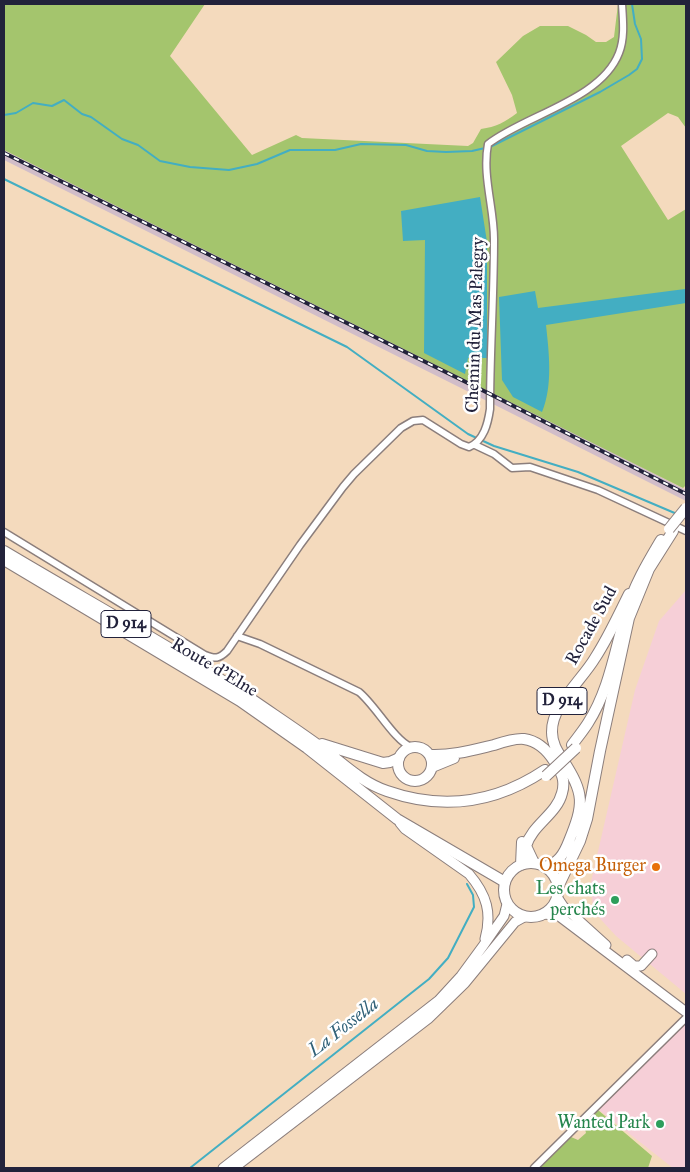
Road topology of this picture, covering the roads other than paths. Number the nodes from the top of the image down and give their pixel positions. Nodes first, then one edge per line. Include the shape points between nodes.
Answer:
1 (622, 4) edge
2 (476, 444) junction
3 (686, 508) edge
4 (686, 516) edge
5 (671, 530) junction
6 (686, 531) edge
7 (4, 532) edge
8 (661, 540) junction
9 (4, 551) edge
10 (4, 561) edge
11 (237, 636) junction
12 (619, 662) junction
13 (248, 698) junction
14 (574, 747) junction
15 (404, 752) junction
16 (430, 755) junction
17 (326, 764) junction
18 (432, 767) junction
19 (546, 773) junction
20 (396, 819) junction
21 (521, 865) junction
22 (539, 865) junction
23 (505, 882) junction
24 (558, 892) junction
25 (507, 904) junction
26 (545, 914) junction
27 (524, 917) junction
28 (590, 930) junction
29 (483, 946) junction
30 (652, 954) dead end
31 (635, 972) junction
32 (686, 1012) edge
33 (686, 1018) edge
34 (223, 1168) edge
35 (234, 1168) edge
36 (534, 1168) edge

1 - 2 street, Chemin du Mas Palegry via 622,41 618,54 601,78 582,93 488,144 487,176 494,238 490,409 488,425
2 - 6 street via 512,468 530,467 598,490
2 - 11 street via 469,447 461,444 423,420 401,428 343,487
3 - 5 main road, Rocade Sud / D 914, bridge
4 - 5 main road, Rocade Sud / D 914
5 - 8 main road, Rocade Sud / D 914
5 - 12 main road, Rocade Sud / D 914 via 636,600
7 - 11 street via 205,655 219,658
8 - 14 main road, D 914 via 636,585 600,700
8 - 22 main road, Rocade Sud / D 914 via 642,568 595,659 555,712 553,743 574,777 581,802 579,817 559,860 553,865
9 - 13 main road, Route d'Elne / D 914
10 - 17 main road, Route d'Elne / D 914 via 240,701
11 - 15 street via 359,692 405,744
12 - 14 main road, D 914 via 593,726
12 - 24 main road, Rocade Sud / D 914 via 587,819
13 - 15 main road via 261,703 324,745 383,763
13 - 19 main road, D 914 via 372,785 402,795 440,802 477,800
14 - 19 main road, D 914
15 - 16 main road via 418,747
15 - 18 main road via 398,769 410,781 426,778
16 - 18 main road
16 - 22 main road via 443,756 523,739 534,742 549,753 564,782 560,799 529,836 526,846
17 - 19 main road, D 914 via 390,798 424,807 444,808 480,805 501,799 523,790
17 - 20 main road
18 - 21 main road via 460,757 521,744 542,753 553,768 558,788 556,796 526,832 522,841
20 - 23 main road
20 - 29 main road via 476,882 489,915
21 - 22 main road
21 - 23 main road
22 - 24 main road via 554,875
23 - 25 main road
24 - 26 main road via 553,907
24 - 28 main road via 563,906
25 - 27 main road
25 - 29 main road via 504,916
26 - 27 main road
26 - 31 main road via 559,916
27 - 35 main road via 428,1019
28 - 30 main road via 634,966 643,964
28 - 31 main road
29 - 34 main road via 439,1000
31 - 32 main road
33 - 36 street

